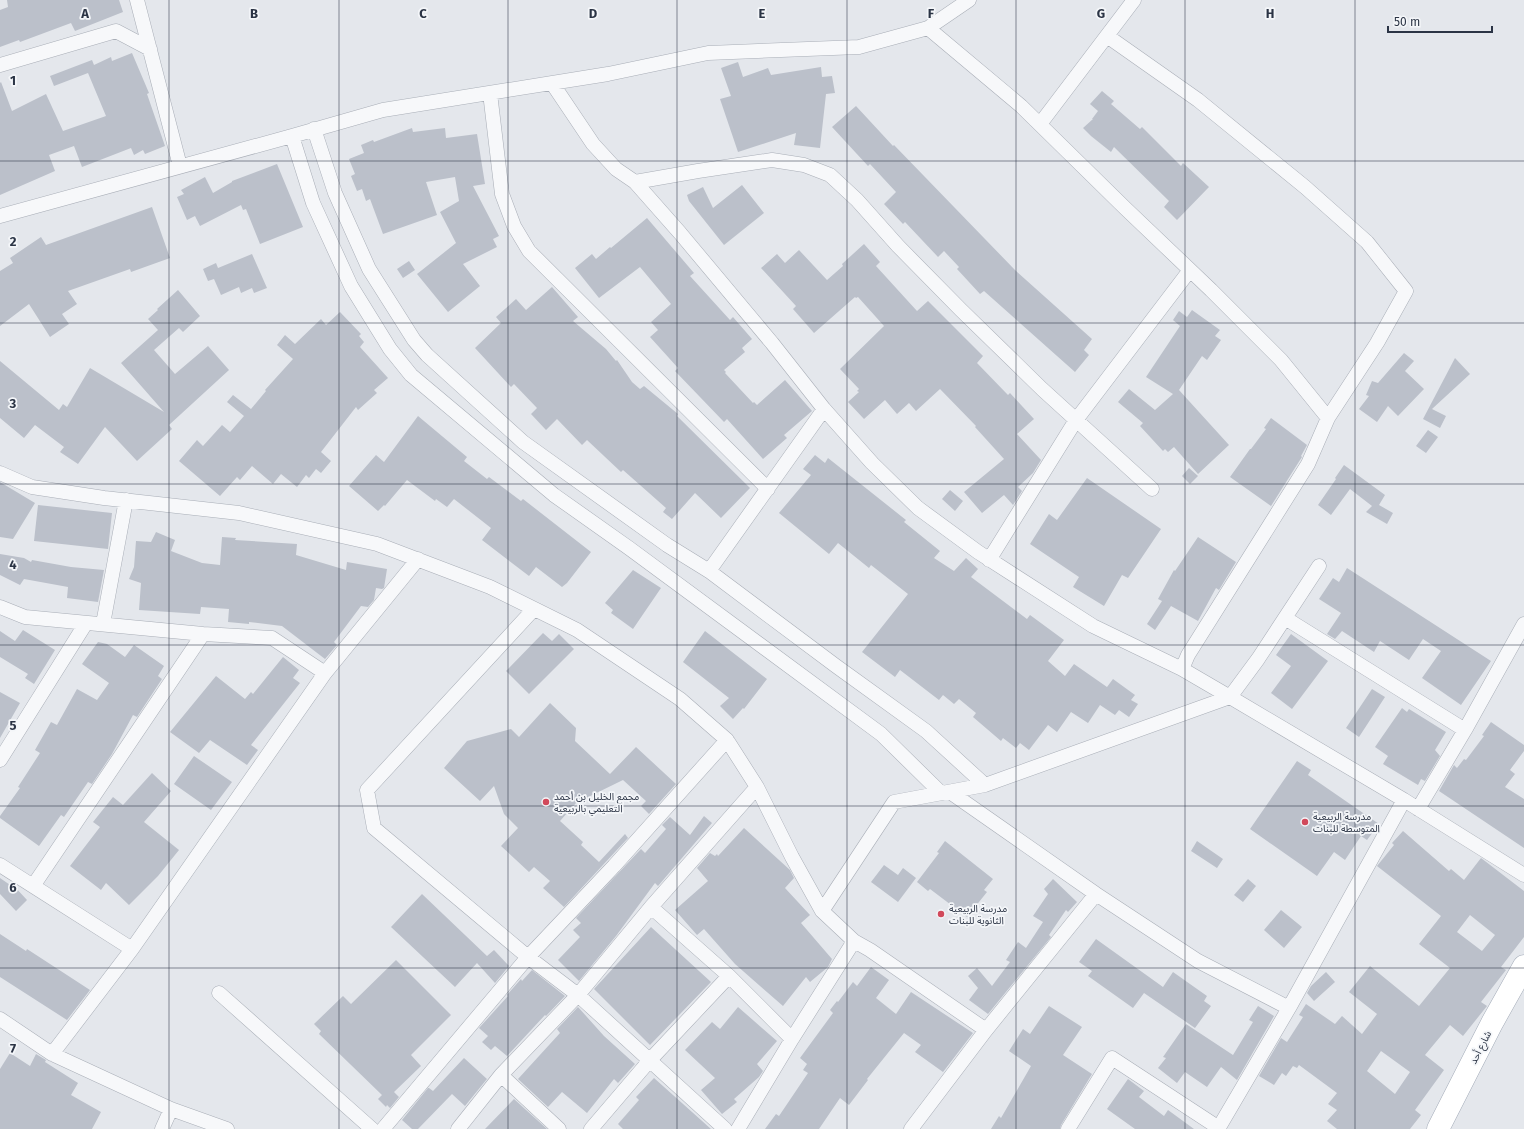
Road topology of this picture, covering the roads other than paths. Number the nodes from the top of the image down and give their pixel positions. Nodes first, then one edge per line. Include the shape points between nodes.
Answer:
1 (137, 0) edge
2 (969, 0) edge
3 (1134, 0) edge
4 (928, 28) junction
5 (1107, 36) junction
6 (150, 49) junction
7 (0, 65) edge
8 (552, 83) junction
9 (490, 93) junction
10 (1040, 124) junction
11 (314, 129) junction
12 (292, 136) junction
13 (180, 166) junction
14 (635, 182) junction
15 (0, 216) edge
16 (1190, 270) junction
17 (824, 409) junction
18 (1328, 418) junction
19 (1076, 420) junction
20 (0, 473) edge
21 (768, 489) junction
22 (1152, 489) dead end
23 (126, 500) junction
24 (418, 559) junction
25 (989, 560) junction
26 (1319, 566) dead end
27 (710, 571) junction
28 (0, 607) edge
29 (534, 609) junction
30 (1285, 618) junction
31 (86, 622) junction
32 (103, 624) junction
33 (1524, 624) edge
34 (203, 634) junction
35 (1182, 669) junction
36 (325, 673) junction
37 (1230, 697) junction
38 (1465, 730) junction
39 (728, 740) junction
40 (0, 760) edge
41 (985, 784) junction
42 (757, 787) junction
43 (945, 792) junction
44 (1404, 800) junction
45 (1418, 809) junction
46 (0, 865) edge
47 (1524, 875) edge
48 (33, 886) junction
49 (1096, 894) junction
50 (651, 907) junction
51 (822, 911) junction
52 (854, 941) junction
53 (132, 949) junction
54 (528, 957) junction
55 (1524, 966) edge
56 (729, 976) junction
57 (219, 993) dead end
58 (578, 995) junction
59 (1289, 1008) junction
60 (0, 1019) edge
61 (986, 1030) junction
62 (792, 1039) junction
63 (52, 1054) junction
64 (650, 1060) junction
65 (501, 1075) junction
66 (171, 1109) junction
67 (915, 1128) edge
68 (162, 1129) edge
69 (227, 1129) edge
70 (372, 1129) edge
71 (383, 1129) edge
72 (458, 1129) edge
73 (559, 1129) edge
74 (592, 1129) edge
75 (725, 1129) edge
76 (738, 1129) edge
77 (1068, 1129) edge
78 (1218, 1129) edge
79 (1438, 1129) edge

1 - 6 street
2 - 4 street
3 - 5 street
4 - 8 street via 859,47 708,53
4 - 10 street
5 - 10 street
5 - 18 street via 1198,100 1305,187 1367,242 1406,291 1377,343
6 - 7 street via 116,32
6 - 13 street
8 - 9 street
8 - 14 street via 593,144 616,170
9 - 11 street via 383,110
9 - 21 street via 502,194 514,226 529,251
10 - 16 street
11 - 12 street
11 - 27 street via 335,193 369,269 414,340 427,355 524,442 667,545
12 - 13 street
12 - 43 street via 313,203 351,286 390,349 411,375 554,495 881,734
13 - 15 street
14 - 17 street via 772,343
14 - 19 street via 772,160 804,165 830,175 961,310
16 - 18 street via 1281,360
16 - 19 street
17 - 21 street
17 - 25 street via 872,463 918,508
18 - 35 street via 1308,464 1188,655
19 - 22 street
19 - 25 street
20 - 23 street via 32,487
21 - 27 street
23 - 24 street via 239,513 377,544
23 - 32 street
24 - 29 street via 490,587
24 - 36 street
25 - 35 street via 1094,626
26 - 30 street
27 - 41 street via 926,731
28 - 31 street via 25,617
29 - 39 street via 577,630 680,699
29 - 54 street via 367,790 374,828
30 - 37 street
30 - 38 street
31 - 32 street
31 - 40 street
32 - 34 street
33 - 38 street
34 - 36 street via 272,638
34 - 48 street
35 - 37 street
36 - 53 street
37 - 41 street
37 - 44 street
38 - 45 street
39 - 42 street
39 - 54 street
41 - 43 street
42 - 50 street
42 - 51 street
43 - 49 street
43 - 51 street via 894,802
44 - 45 street
44 - 59 street
45 - 47 street
46 - 48 street
48 - 53 street
49 - 59 street via 1198,961
49 - 61 street
50 - 56 street
50 - 58 street
51 - 52 street
52 - 61 street
52 - 62 street
53 - 63 street
54 - 58 street
54 - 71 street
55 - 79 main road, شارع أحد
56 - 62 street
56 - 64 street
57 - 70 street
58 - 64 street
58 - 65 street
59 - 78 street
60 - 63 street
61 - 67 street
62 - 76 street
63 - 66 street
64 - 74 street
64 - 75 street
65 - 72 street
65 - 73 street
66 - 68 street
66 - 69 street
77 - 78 street via 1112,1058

